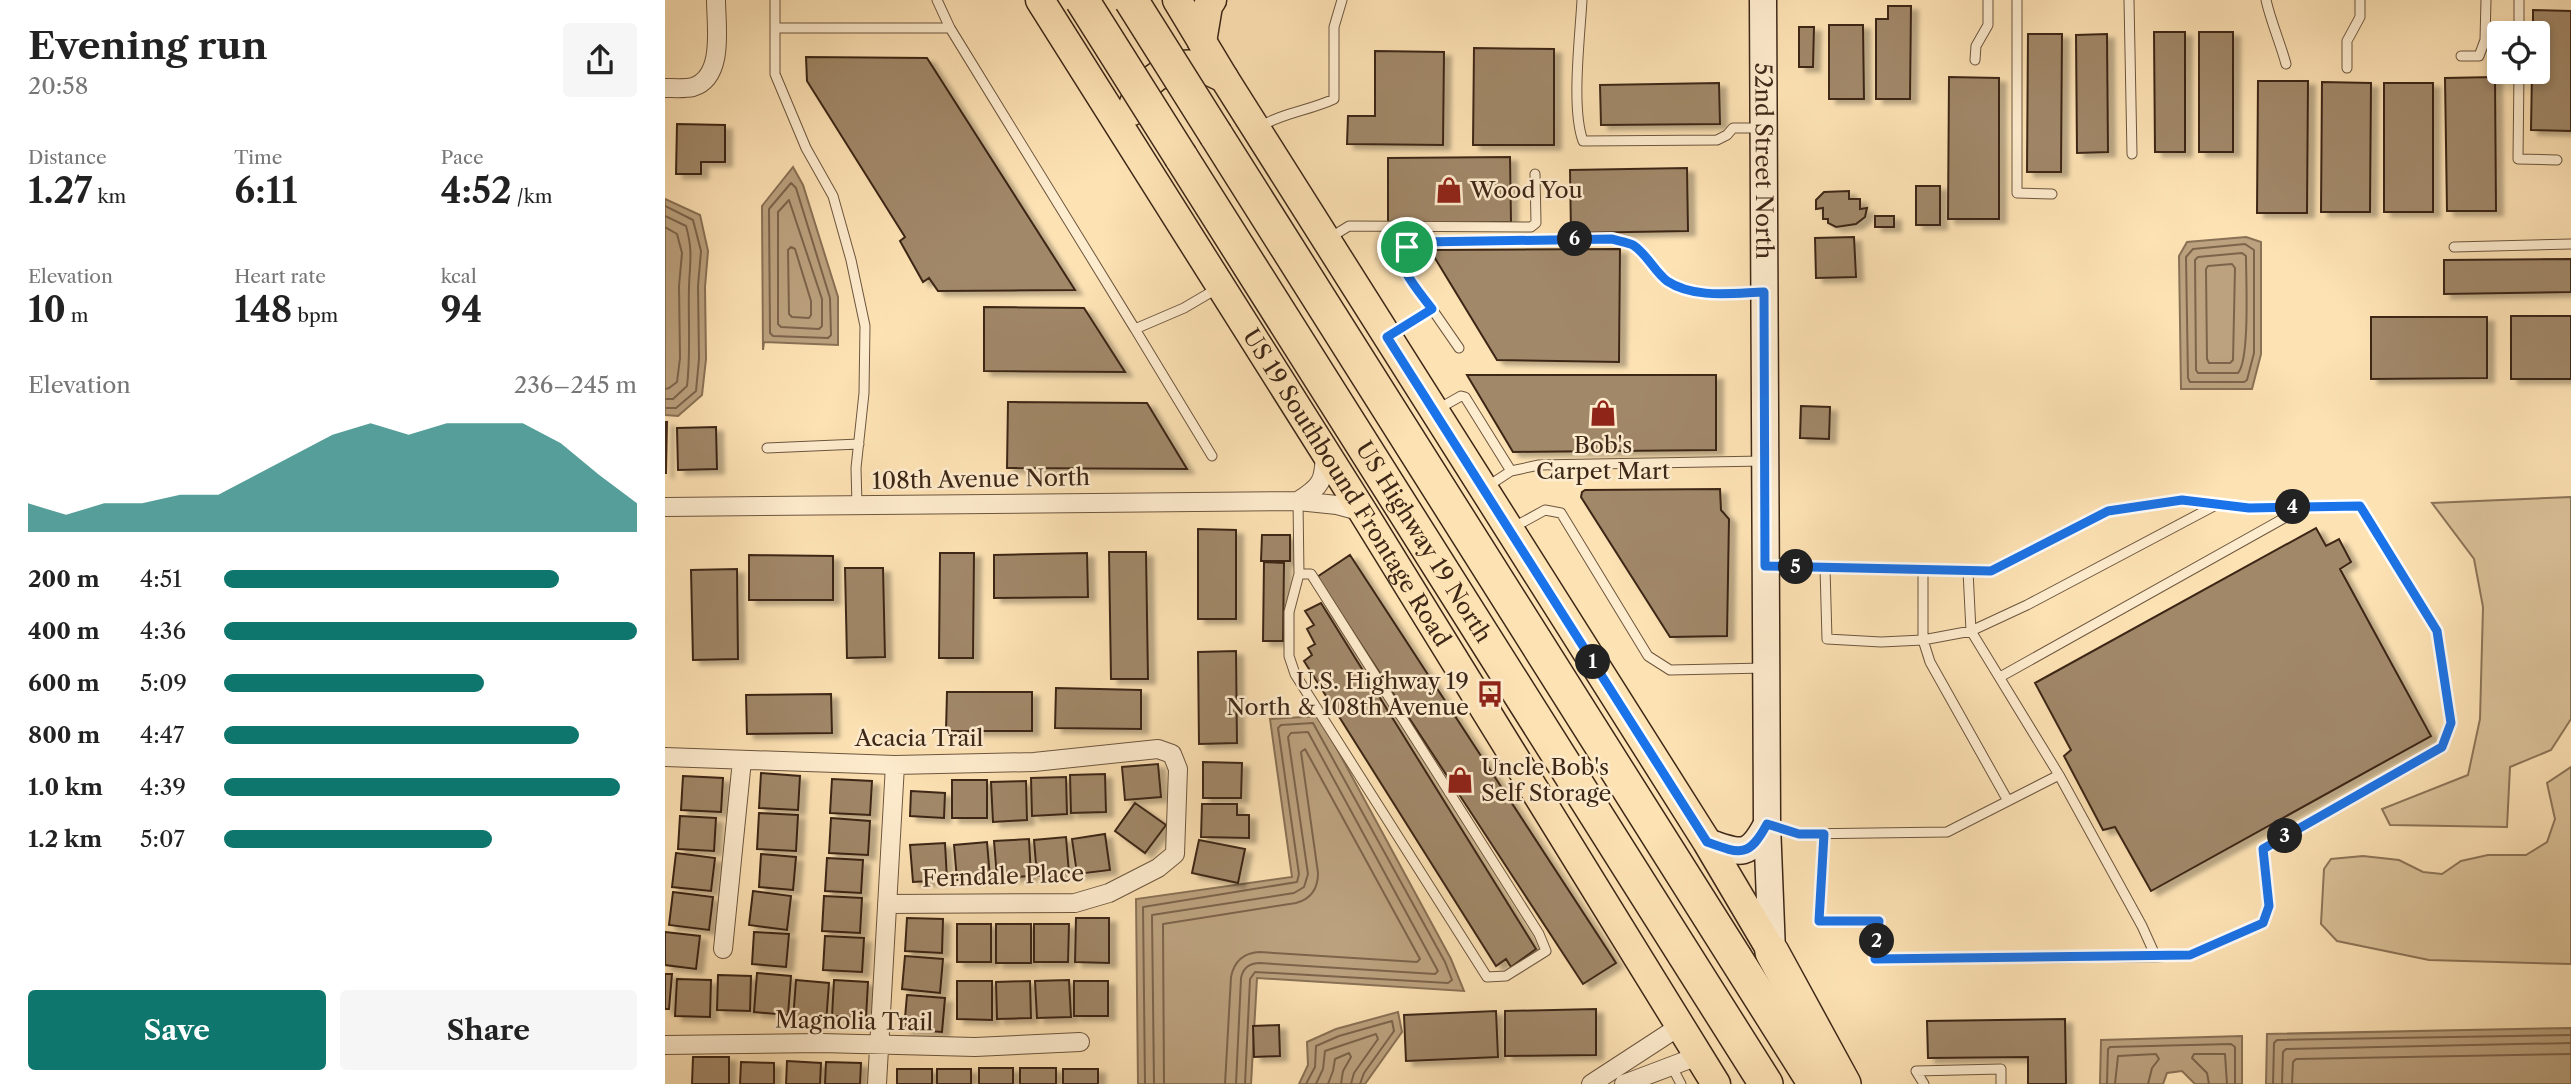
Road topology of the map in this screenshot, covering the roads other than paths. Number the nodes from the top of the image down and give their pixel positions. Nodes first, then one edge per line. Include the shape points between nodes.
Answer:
1 (716, 0) edge
2 (775, 0) edge
3 (937, 0) edge
4 (1039, 0) edge
5 (1082, 0) edge
6 (1089, 0) edge
7 (1131, 0) edge
8 (1156, 0) edge
9 (1177, 0) edge
10 (1212, 0) edge
11 (1342, 0) edge
12 (1582, 0) edge
13 (1763, 0) edge
14 (1988, 0) edge
15 (2017, 0) edge
16 (2129, 0) edge
17 (2266, 0) edge
18 (2360, 0) edge
19 (2486, 0) edge
20 (2519, 0) edge
21 (2519, 21) edge
22 (775, 28) junction
23 (950, 28) junction
24 (1202, 42) junction
25 (2461, 56) dead end
26 (1975, 60) dead end
27 (2285, 64) dead end
28 (2347, 68) dead end
29 (1224, 78) junction
30 (1090, 81) junction
31 (2519, 84) edge
32 (665, 88) edge
33 (1763, 128) junction
34 (1257, 130) junction
35 (2132, 154) dead end
36 (2557, 160) dead end
37 (1147, 173) junction
38 (1535, 174) dead end
39 (2052, 194) dead end
40 (1326, 240) junction
41 (2571, 244) edge
42 (2454, 247) dead end
43 (1220, 287) junction
44 (1764, 292) junction
45 (1432, 309) junction
46 (1135, 329) junction
47 (1387, 337) junction
48 (1459, 348) dead end
49 (1434, 411) junction
50 (859, 444) junction
51 (767, 448) dead end
52 (1325, 453) junction
53 (1212, 456) dead end
54 (1765, 461) junction
55 (1511, 471) junction
56 (1484, 489) junction
57 (1298, 501) junction
58 (2216, 504) junction
59 (857, 505) junction
60 (665, 506) edge
61 (2304, 507) junction
62 (1363, 512) junction
63 (1509, 529) junction
64 (1765, 566) junction
65 (1825, 568) junction
66 (1923, 570) junction
67 (1968, 571) junction
68 (1299, 575) junction
69 (1972, 631) junction
70 (1923, 640) junction
71 (1766, 668) junction
72 (2000, 677) junction
73 (1172, 754) joint
74 (665, 757) edge
75 (742, 760) junction
76 (895, 765) junction
77 (2059, 775) junction
78 (2008, 801) junction
79 (1767, 824) junction
80 (1824, 834) junction
81 (1707, 842) junction
82 (887, 904) junction
83 (723, 949) dead end
84 (1772, 952) junction
85 (2156, 957) junction
86 (1689, 962) junction
87 (1680, 1026) junction
88 (1080, 1042) dead end
89 (878, 1044) junction
90 (665, 1045) edge
91 (1698, 1056) junction
92 (1672, 1067) junction
93 (877, 1084) edge
94 (1591, 1084) edge
95 (1624, 1084) edge
96 (1681, 1084) edge
97 (1716, 1084) edge
98 (1750, 1084) edge
99 (1766, 1084) edge
100 (1815, 1084) edge
101 (1844, 1084) edge
102 (1924, 1084) edge
103 (2001, 1084) edge

1 - 32 street via 715,62 708,77 694,87
2 - 22 lane
3 - 23 lane
4 - 30 main road, US 19 Southbound Frontage Road
5 - 86 highway, US Highway 19 North, bridge
6 - 30 main road
7 - 100 highway, US Highway 19 North, bridge
8 - 24 main road
9 - 24 main road
10 - 24 main road
11 - 34 lane via 1334,27 1334,99 1270,120
12 - 33 lane via 1578,128 1583,141 1717,140 1733,128
13 - 33 street, 52nd Street North
14 - 26 lane via 1988,25 1976,46
15 - 39 lane via 2017,194
16 - 35 lane
17 - 27 lane
18 - 28 lane via 2360,18 2347,41
19 - 25 lane via 2485,40 2479,56
20 - 21 lane
22 - 23 lane
22 - 50 lane via 775,74 806,148 833,196 865,326
23 - 46 lane
24 - 29 main road
29 - 34 main road
29 - 37 main road via 1192,64 1161,73 1138,94 1132,107 1133,129
30 - 37 main road, US 19 Southbound Frontage Road
31 - 36 lane via 2518,159
33 - 44 street, 52nd Street North
34 - 40 main road
37 - 43 main road, US 19 Southbound Frontage Road
38 - 40 lane via 1536,223 1531,227 1349,226
40 - 47 main road
41 - 42 lane
43 - 46 lane
43 - 52 main road, US 19 Southbound Frontage Road
44 - 45 lane via 1683,289 1665,279 1632,244 1612,239 1423,242 1407,247 1400,264
44 - 54 street, 52nd Street North
45 - 47 lane
45 - 48 lane
46 - 53 lane
47 - 49 main road
49 - 55 lane via 1465,397
49 - 56 main road
50 - 51 lane
50 - 59 lane
52 - 57 street via 1324,475 1317,489
52 - 62 main road, US 19 Southbound Frontage Road
54 - 55 lane via 1539,465
54 - 64 street, 52nd Street North
55 - 56 lane
56 - 63 main road
57 - 59 street, 108th Avenue North
57 - 62 street, 108th Avenue North
57 - 68 lane
58 - 61 lane
58 - 67 lane via 2182,500 2108,511 1991,571
58 - 69 lane
59 - 60 street, 108th Avenue North
61 - 72 lane
61 - 85 lane via 2360,506 2437,631 2451,723 2442,747 2263,849 2269,906 2263,923 2190,955
62 - 87 main road, US 19 Southbound Frontage Road
63 - 71 lane via 1545,510 1561,513 1648,656 1670,670
63 - 81 main road
64 - 65 lane
64 - 71 street, 52nd Street North
65 - 66 lane
65 - 70 lane via 1827,639
66 - 67 lane
66 - 70 lane
67 - 69 lane
68 - 68 lane via 1289,612 1289,656 1295,674 1487,977 1506,976 1546,951 1539,933 1311,574
69 - 70 lane
69 - 72 lane
70 - 78 lane via 1930,662
71 - 79 street, 52nd Street North
72 - 77 lane
73 - 76 street, Acacia Trail via 1158,749 1034,762
73 - 82 street, Ferndale Place via 1178,769 1175,854 1146,874 1109,893 1075,903
74 - 75 street, Acacia Trail
75 - 76 street, Acacia Trail
75 - 83 street
76 - 82 street
77 - 78 lane
77 - 85 lane
78 - 80 lane via 1947,832
79 - 80 lane via 1799,834
79 - 81 street via 1756,844 1746,850 1732,851
79 - 84 street, 52nd Street North
80 - 85 lane via 1819,921 1879,921 1875,959
81 - 84 main road
82 - 89 street
84 - 101 highway
86 - 98 highway
86 - 99 highway, US Highway 19 North
87 - 91 main road, US 19 Southbound Frontage Road
87 - 94 street
88 - 89 street, Magnolia Trail via 975,1047
89 - 90 street, Magnolia Trail
89 - 93 street
91 - 92 street
91 - 97 main road, US 19 Southbound Frontage Road
92 - 95 street
92 - 96 lane
102 - 103 lane via 1916,1071 2001,1069

